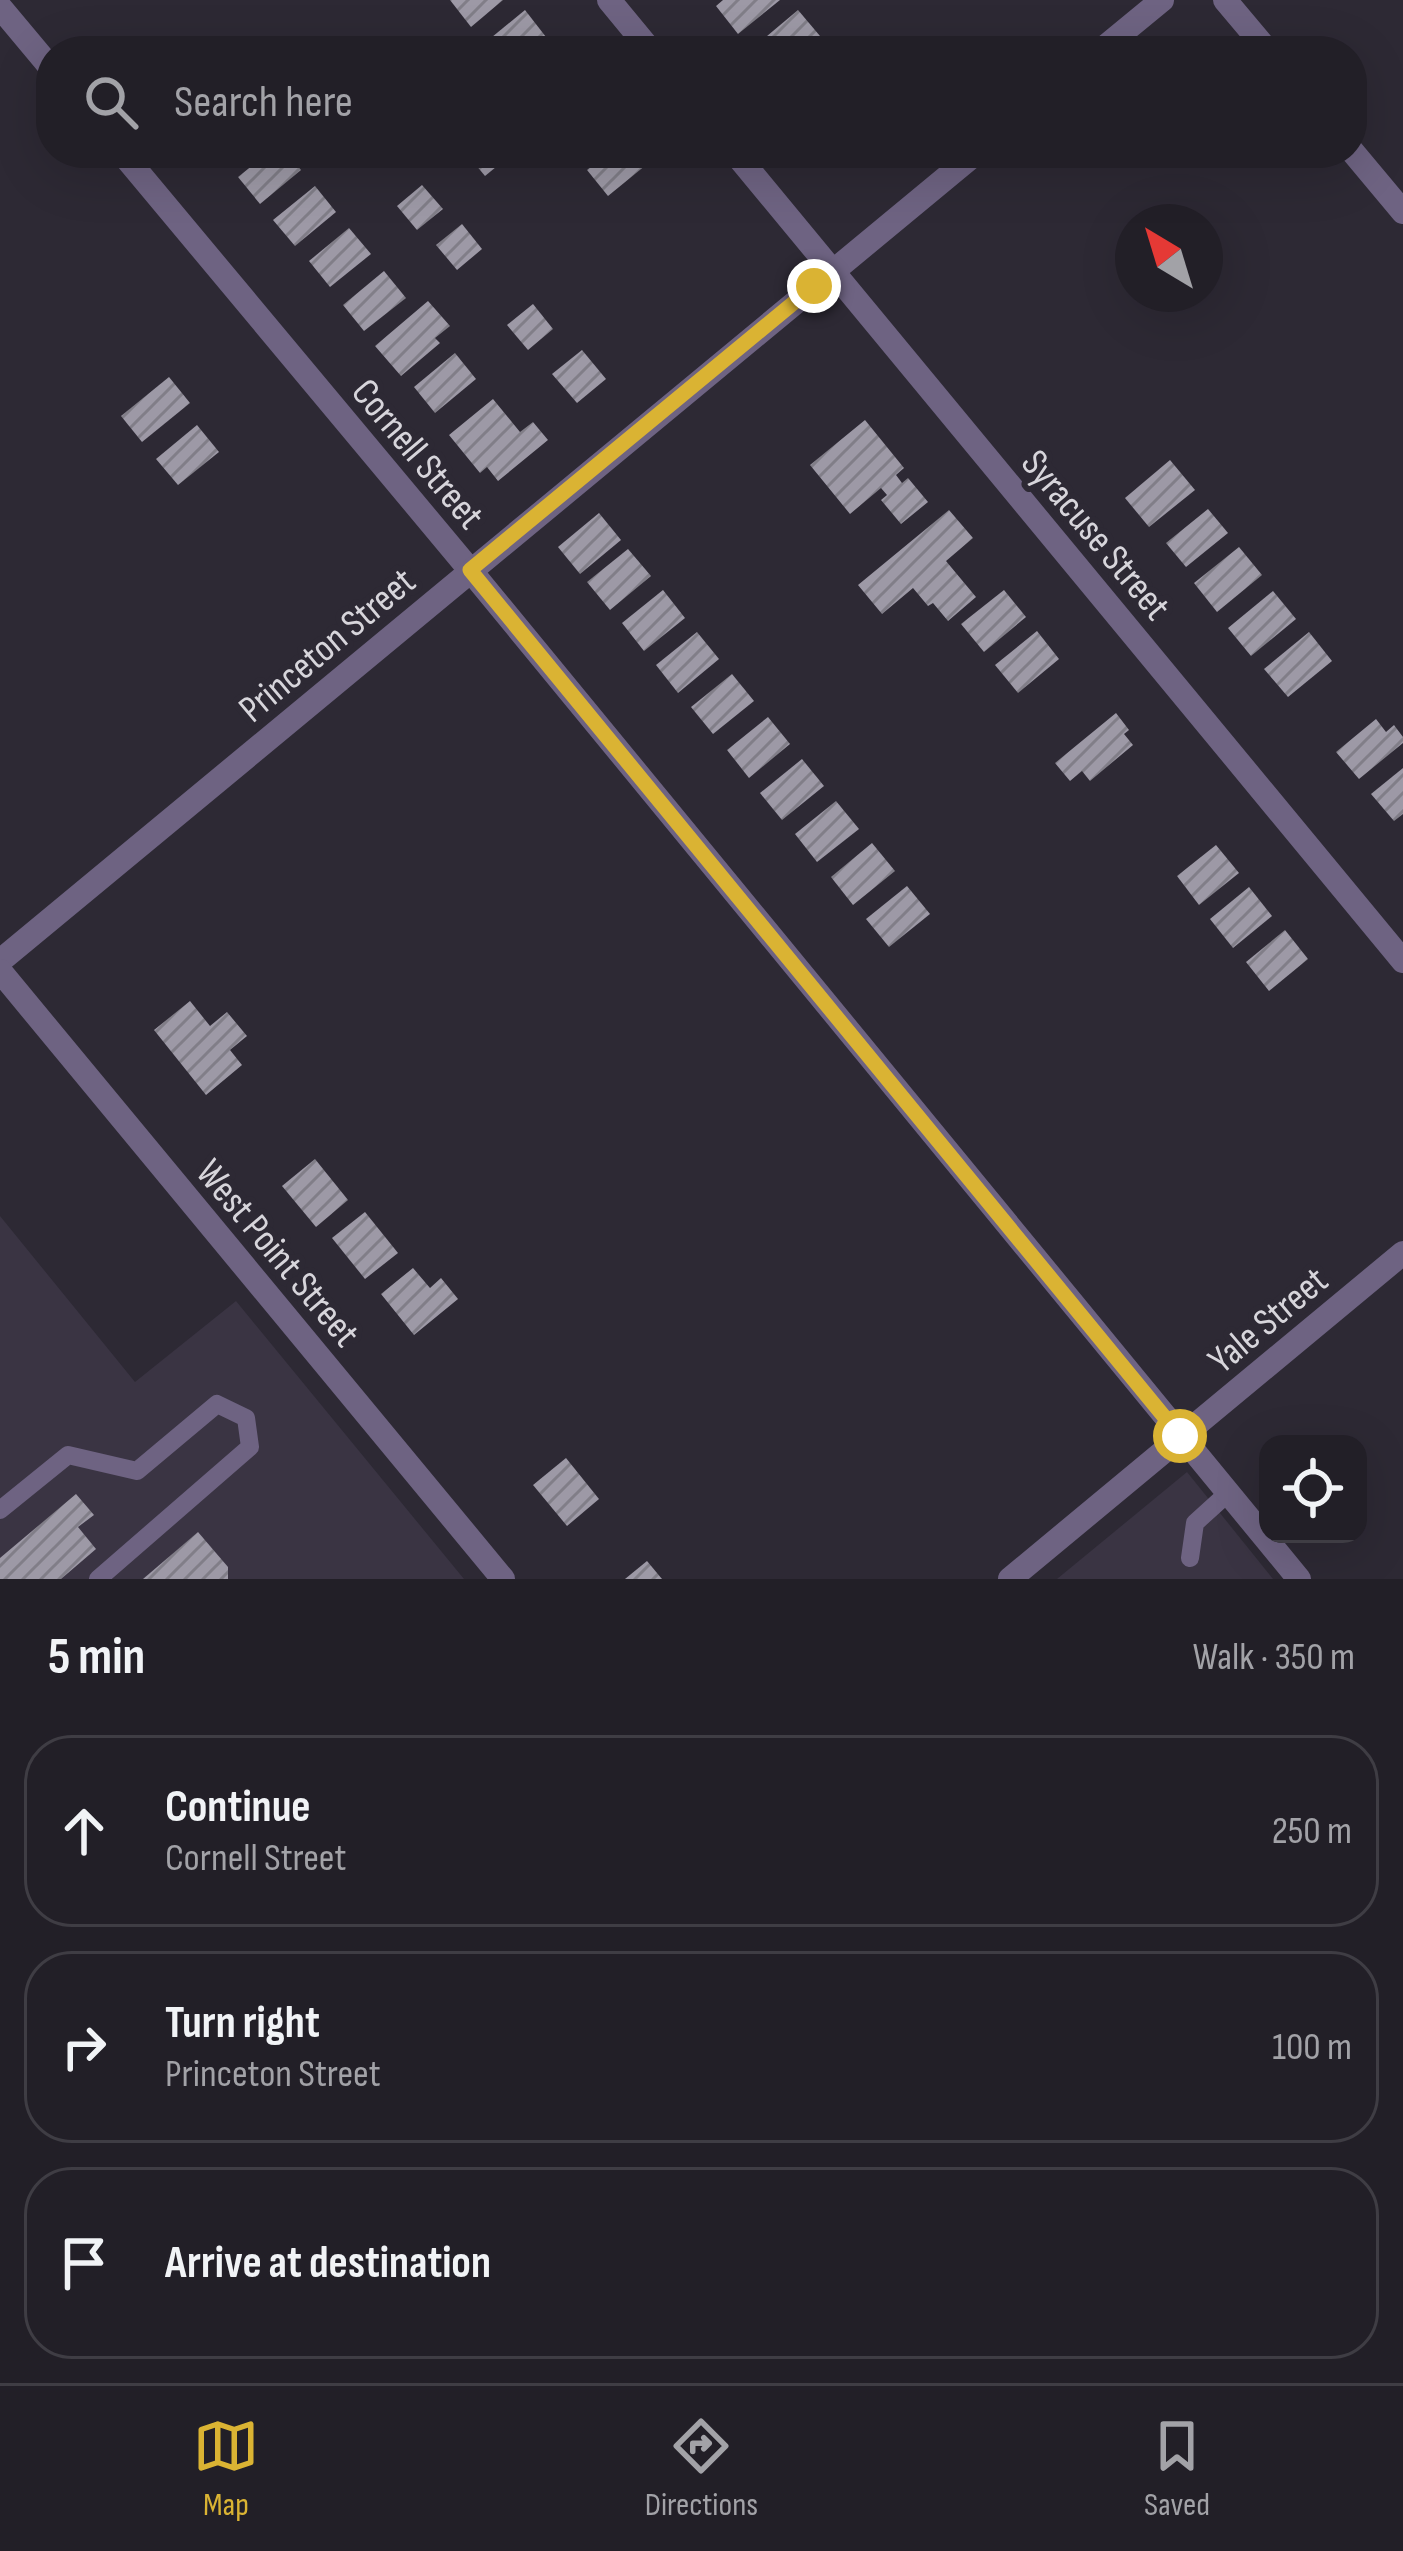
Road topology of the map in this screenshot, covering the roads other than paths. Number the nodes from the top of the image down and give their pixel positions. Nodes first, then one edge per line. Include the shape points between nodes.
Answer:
1 (609, 0) edge
2 (1162, 0) edge
3 (1225, 0) edge
4 (0, 7) edge
5 (639, 36) edge
6 (1118, 36) edge
7 (1255, 36) edge
8 (36, 50) edge
9 (135, 168) edge
10 (747, 168) edge
11 (958, 168) edge
12 (1366, 168) edge
13 (1403, 212) edge
14 (832, 271) junction
15 (470, 570) junction
16 (0, 961) edge
17 (1403, 961) edge
18 (0, 970) edge
19 (1403, 1253) edge
20 (1180, 1436) junction
21 (1228, 1493) junction
22 (0, 1510) edge
23 (1190, 1558) dead end
24 (98, 1579) edge
25 (503, 1579) edge
26 (1010, 1579) edge
27 (1299, 1579) edge

1 - 5 street
2 - 6 street
3 - 7 street
4 - 8 street
9 - 15 street, Cornell Street
10 - 14 street, Syracuse Street
11 - 14 street, Princeton Street
12 - 13 street
14 - 15 street, Princeton Street
14 - 17 street, Syracuse Street
15 - 16 street, Princeton Street
15 - 20 street, Cornell Street
18 - 25 street, West Point Street
19 - 20 street, Yale Street
20 - 21 street, Cornell Street
20 - 26 street, Yale Street
21 - 23 lane via 1195,1523
21 - 27 street, Cornell Street
22 - 24 lane via 68,1455 137,1472 217,1404 246,1418 250,1447

